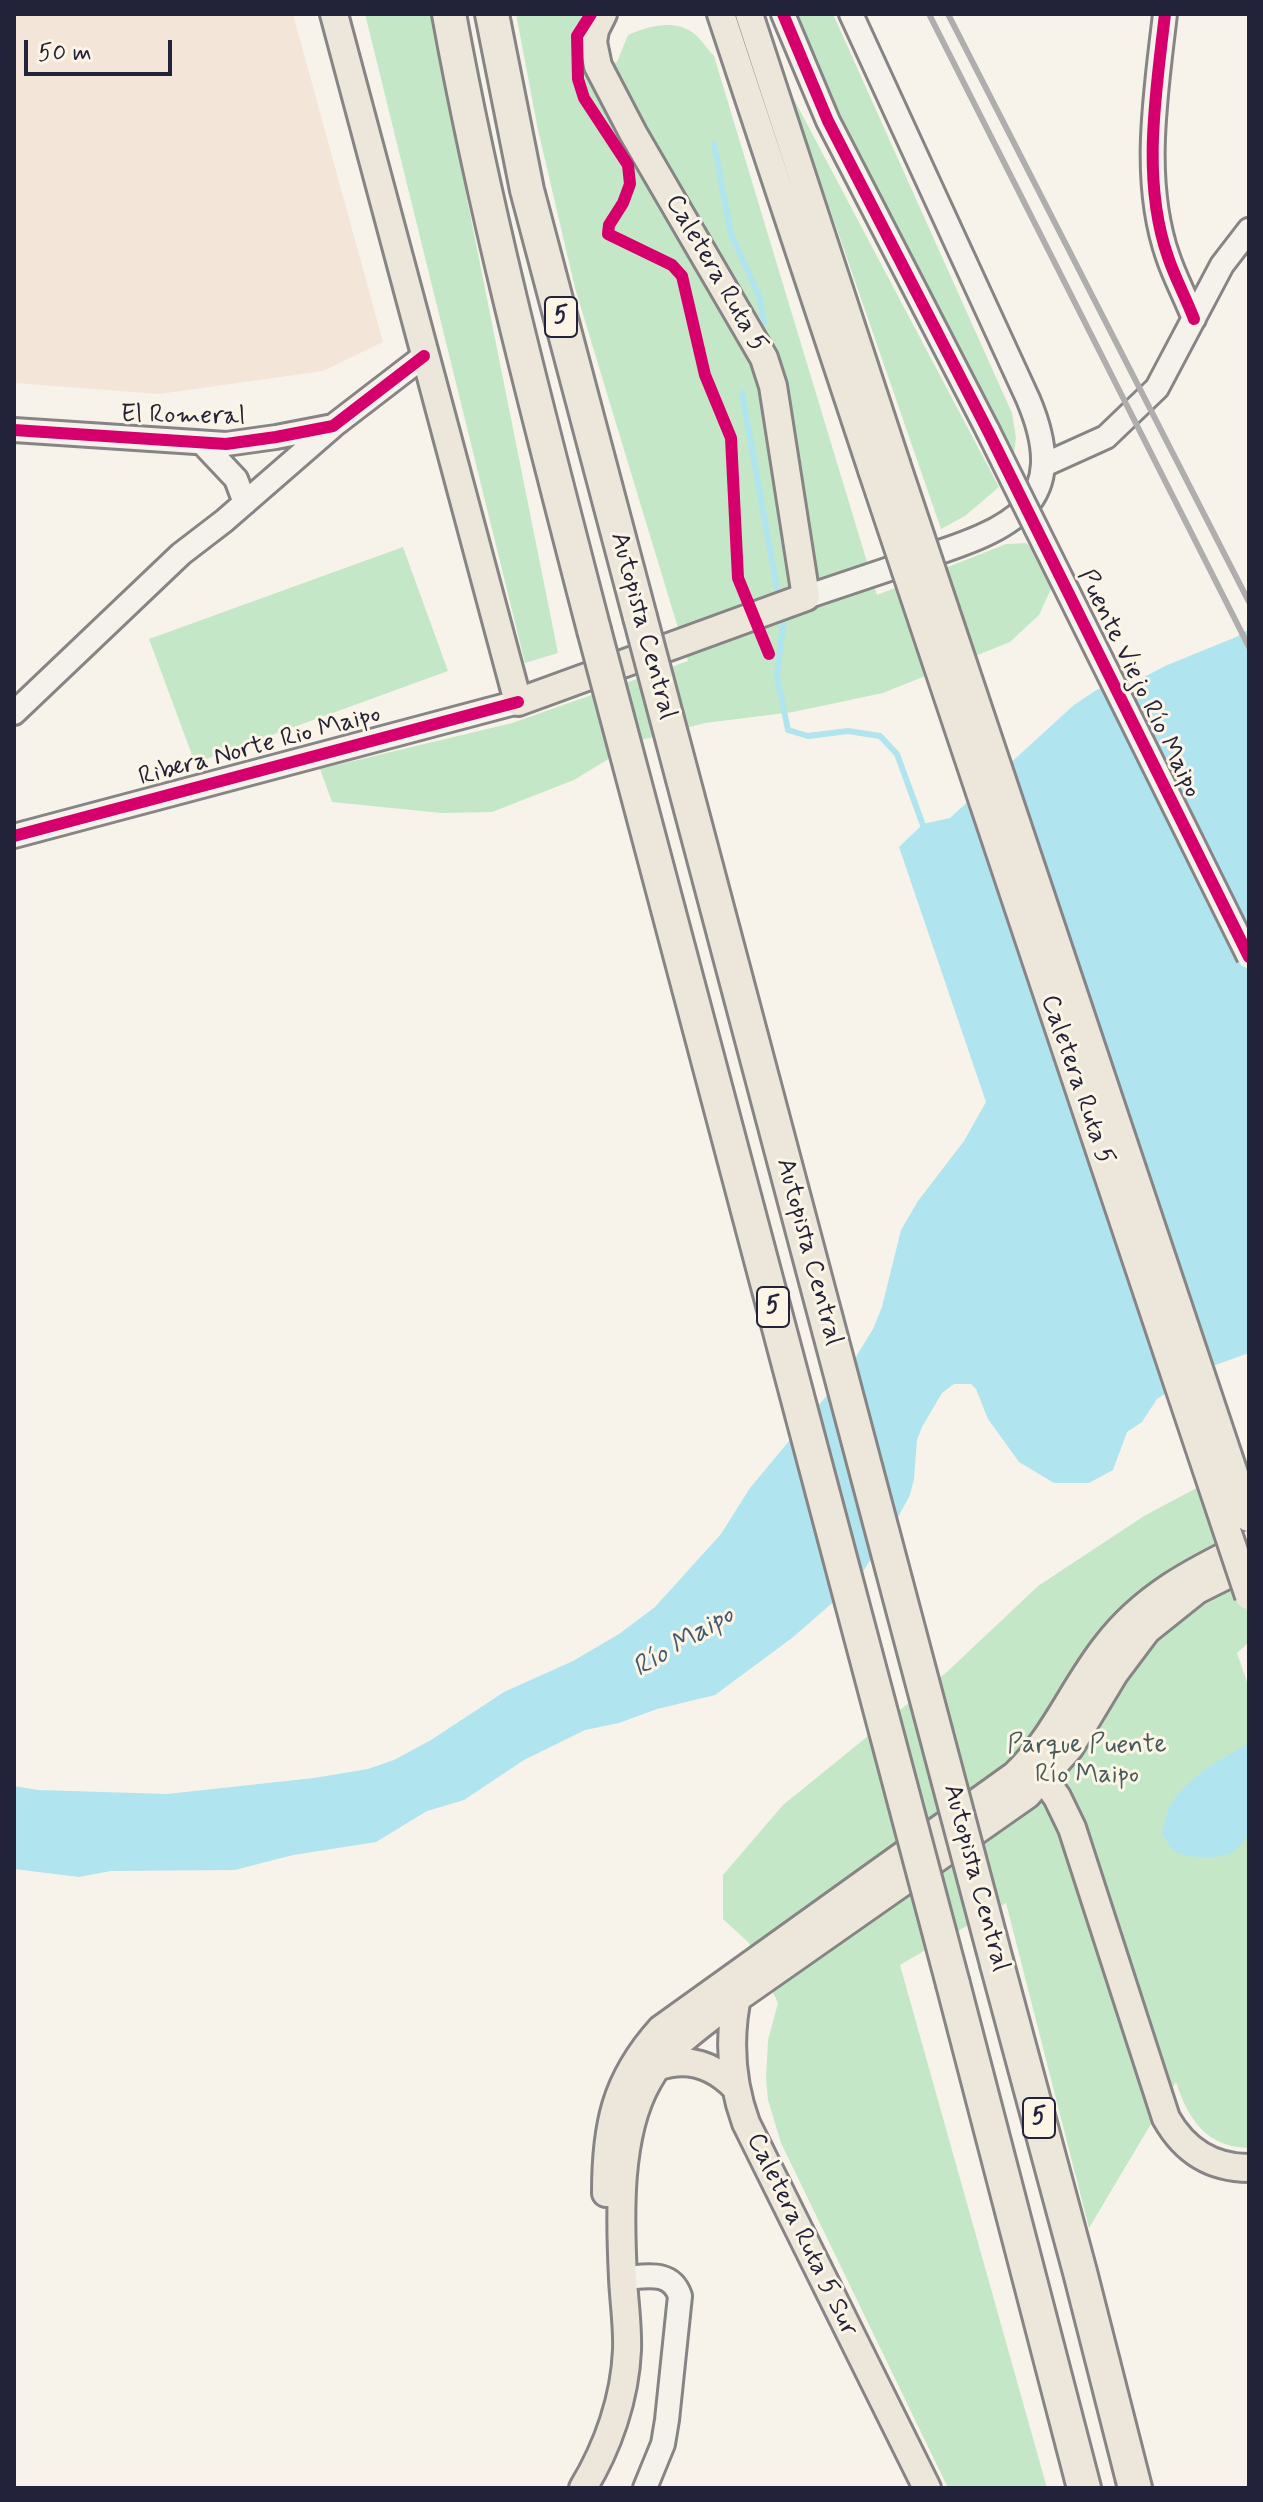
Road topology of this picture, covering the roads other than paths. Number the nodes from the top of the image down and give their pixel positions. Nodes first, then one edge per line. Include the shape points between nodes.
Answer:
1 (334, 14) edge
2 (449, 14) edge
3 (492, 14) edge
4 (603, 14) edge
5 (721, 14) edge
6 (749, 14) edge
7 (783, 14) edge
8 (851, 14) edge
9 (1165, 14) edge
10 (1249, 230) edge
11 (1194, 319) junction
12 (424, 356) junction
13 (333, 426) junction
14 (14, 430) edge
15 (203, 444) junction
16 (1044, 465) junction
17 (884, 467) junction
18 (245, 503) junction
19 (806, 597) junction
20 (518, 702) junction
21 (14, 713) edge
22 (14, 836) edge
23 (1249, 957) edge
24 (1249, 1518) edge
25 (1249, 1544) edge
26 (1249, 1564) edge
27 (1249, 1596) edge
28 (1037, 1770) junction
29 (743, 1969) junction
30 (736, 1999) junction
31 (657, 2067) junction
32 (736, 2088) junction
33 (1249, 2168) edge
34 (623, 2278) junction
35 (583, 2488) edge
36 (646, 2488) edge
37 (927, 2488) edge
38 (1084, 2488) edge
39 (1135, 2488) edge

1 - 12 main road
2 - 38 highway, Autopista Central / 5, bridge via 506,286 594,630
3 - 39 highway, Autopista Central / 5, bridge via 527,190
4 - 19 main road, Caletera Ruta 5 via 593,42 603,76 764,358 773,386
5 - 17 main road, Caletera Ruta 5
6 - 17 main road, Caletera Ruta 5
7 - 23 street, Puente Viejo Río Maipo, bridge via 834,133
8 - 16 street via 1037,421
9 - 11 street via 1153,172 1167,256
10 - 11 street via 1222,265
11 - 16 street via 1157,388 1133,413 1106,437
12 - 13 street, El Romeral
12 - 20 main road
13 - 15 street, El Romeral
13 - 18 street
14 - 15 street, El Romeral
15 - 18 street via 236,479
16 - 19 street via 1030,503 1007,524 964,544
17 - 24 main road, Caletera Ruta 5, bridge
17 - 27 main road, Caletera Ruta 5, bridge
18 - 21 street via 181,554
19 - 20 main road
20 - 22 street, Ribera Norte Rio Maipo
25 - 28 main road via 1186,1575 1139,1610 1106,1646 1047,1739
26 - 28 main road via 1189,1595 1147,1630 1070,1747
28 - 29 main road via 997,1789
28 - 30 main road via 1007,1810
28 - 33 main road via 1072,1828 1166,2118 1199,2156
29 - 30 main road, Caletera Ruta 5 Sur
29 - 34 main road via 661,2029 635,2061 619,2093 610,2127 606,2192 611,2241
30 - 31 main road via 695,2029
30 - 32 main road, Caletera Ruta 5 Sur
31 - 32 main road via 698,2064
31 - 34 main road via 637,2104 627,2143
32 - 37 main road, Caletera Ruta 5 Sur via 753,2140
34 - 35 main road via 627,2349 622,2393
34 - 36 street via 661,2275 680,2296 663,2444

